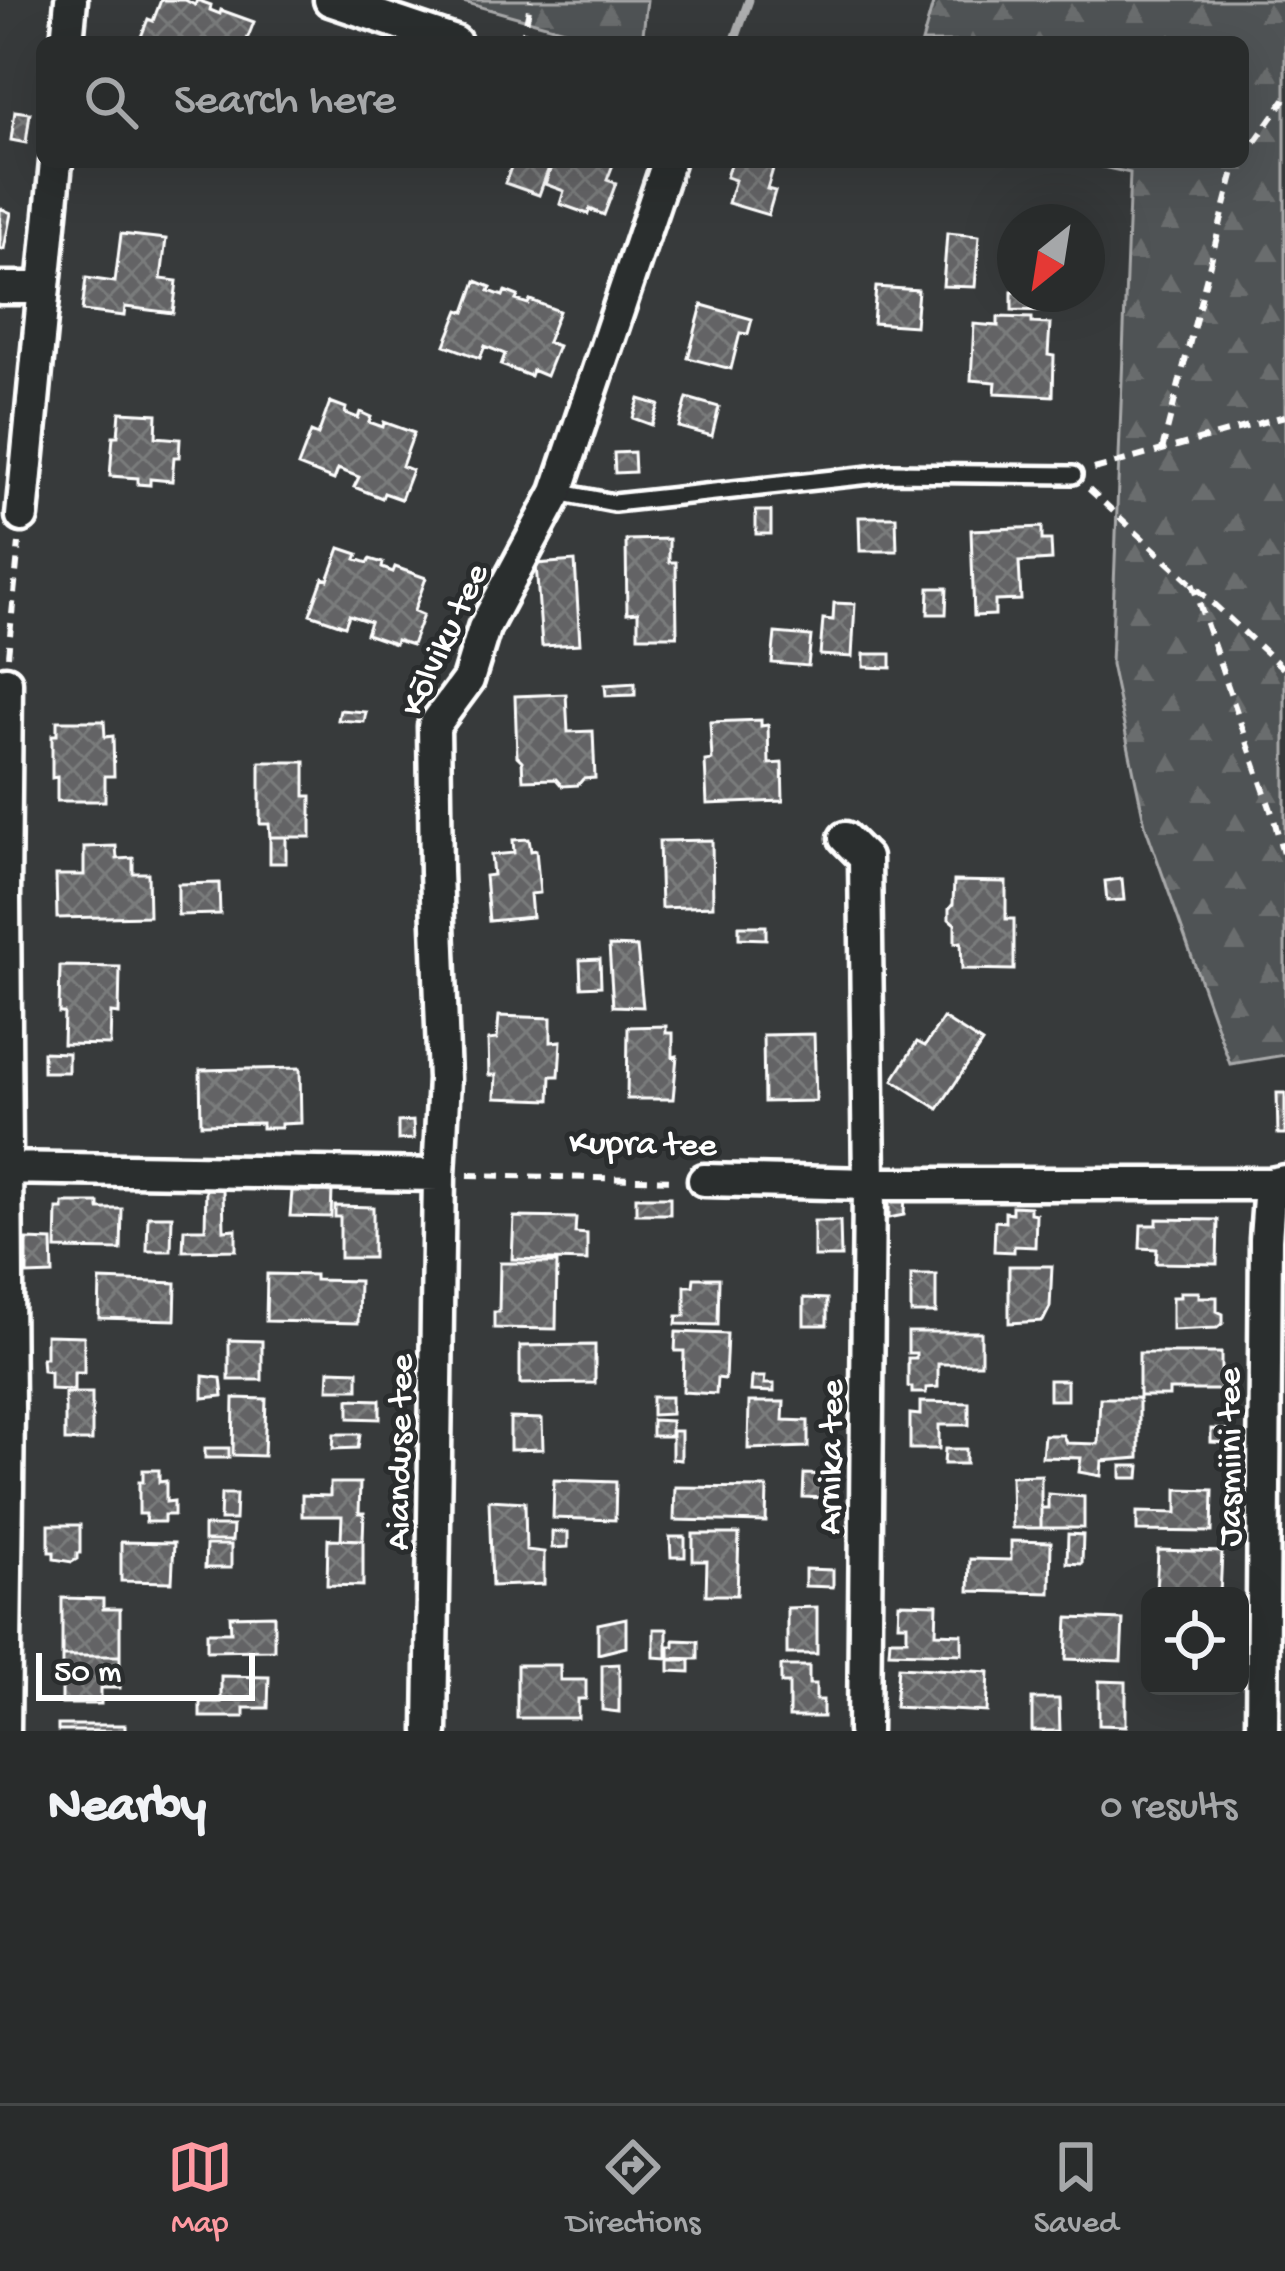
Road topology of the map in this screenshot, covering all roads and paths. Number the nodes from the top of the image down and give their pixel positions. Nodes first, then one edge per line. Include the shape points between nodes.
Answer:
1 (71, 0) edge
2 (330, 0) edge
3 (531, 0) edge
4 (68, 36) edge
5 (437, 36) edge
6 (523, 36) edge
7 (1285, 99) edge
8 (1249, 150) edge
9 (55, 168) edge
10 (666, 168) edge
11 (1236, 168) edge
12 (0, 288) edge
13 (44, 288) junction
14 (1285, 416) edge
15 (1162, 450) junction
16 (1073, 475) junction
17 (557, 492) junction
18 (22, 516) joint
19 (1192, 583) junction
20 (1285, 670) edge
21 (6, 682) joint
22 (844, 838) dead end
23 (1285, 862) edge
24 (2, 899) edge
25 (3, 1168) edge
26 (439, 1174) junction
27 (704, 1180) joint
28 (1277, 1183) edge
29 (869, 1184) junction
30 (4, 1731) edge
31 (431, 1731) edge
32 (864, 1731) edge
33 (1262, 1731) edge

1 - 4 street
2 - 5 street
3 - 6 path
7 - 8 path
9 - 13 street
10 - 17 street, Kõlviku tee
11 - 15 path
12 - 13 street
13 - 18 street
14 - 15 path
15 - 16 path
16 - 17 lane via 888,473 614,503
16 - 19 path
17 - 26 street, Kõlviku tee via 484,628 468,680 434,726 444,1079
18 - 21 path
19 - 20 path
19 - 23 path
21 - 24 street
22 - 29 street, Arnika tee via 865,858
24 - 25 street
25 - 26 street
25 - 30 street
26 - 27 path, Kupra tee
26 - 31 street, Aianduse tee
27 - 29 street, Kupra tee
28 - 29 street, Kupra tee
28 - 33 street, Jasmiini tee via 1266,1239
29 - 32 street, Arnika tee

